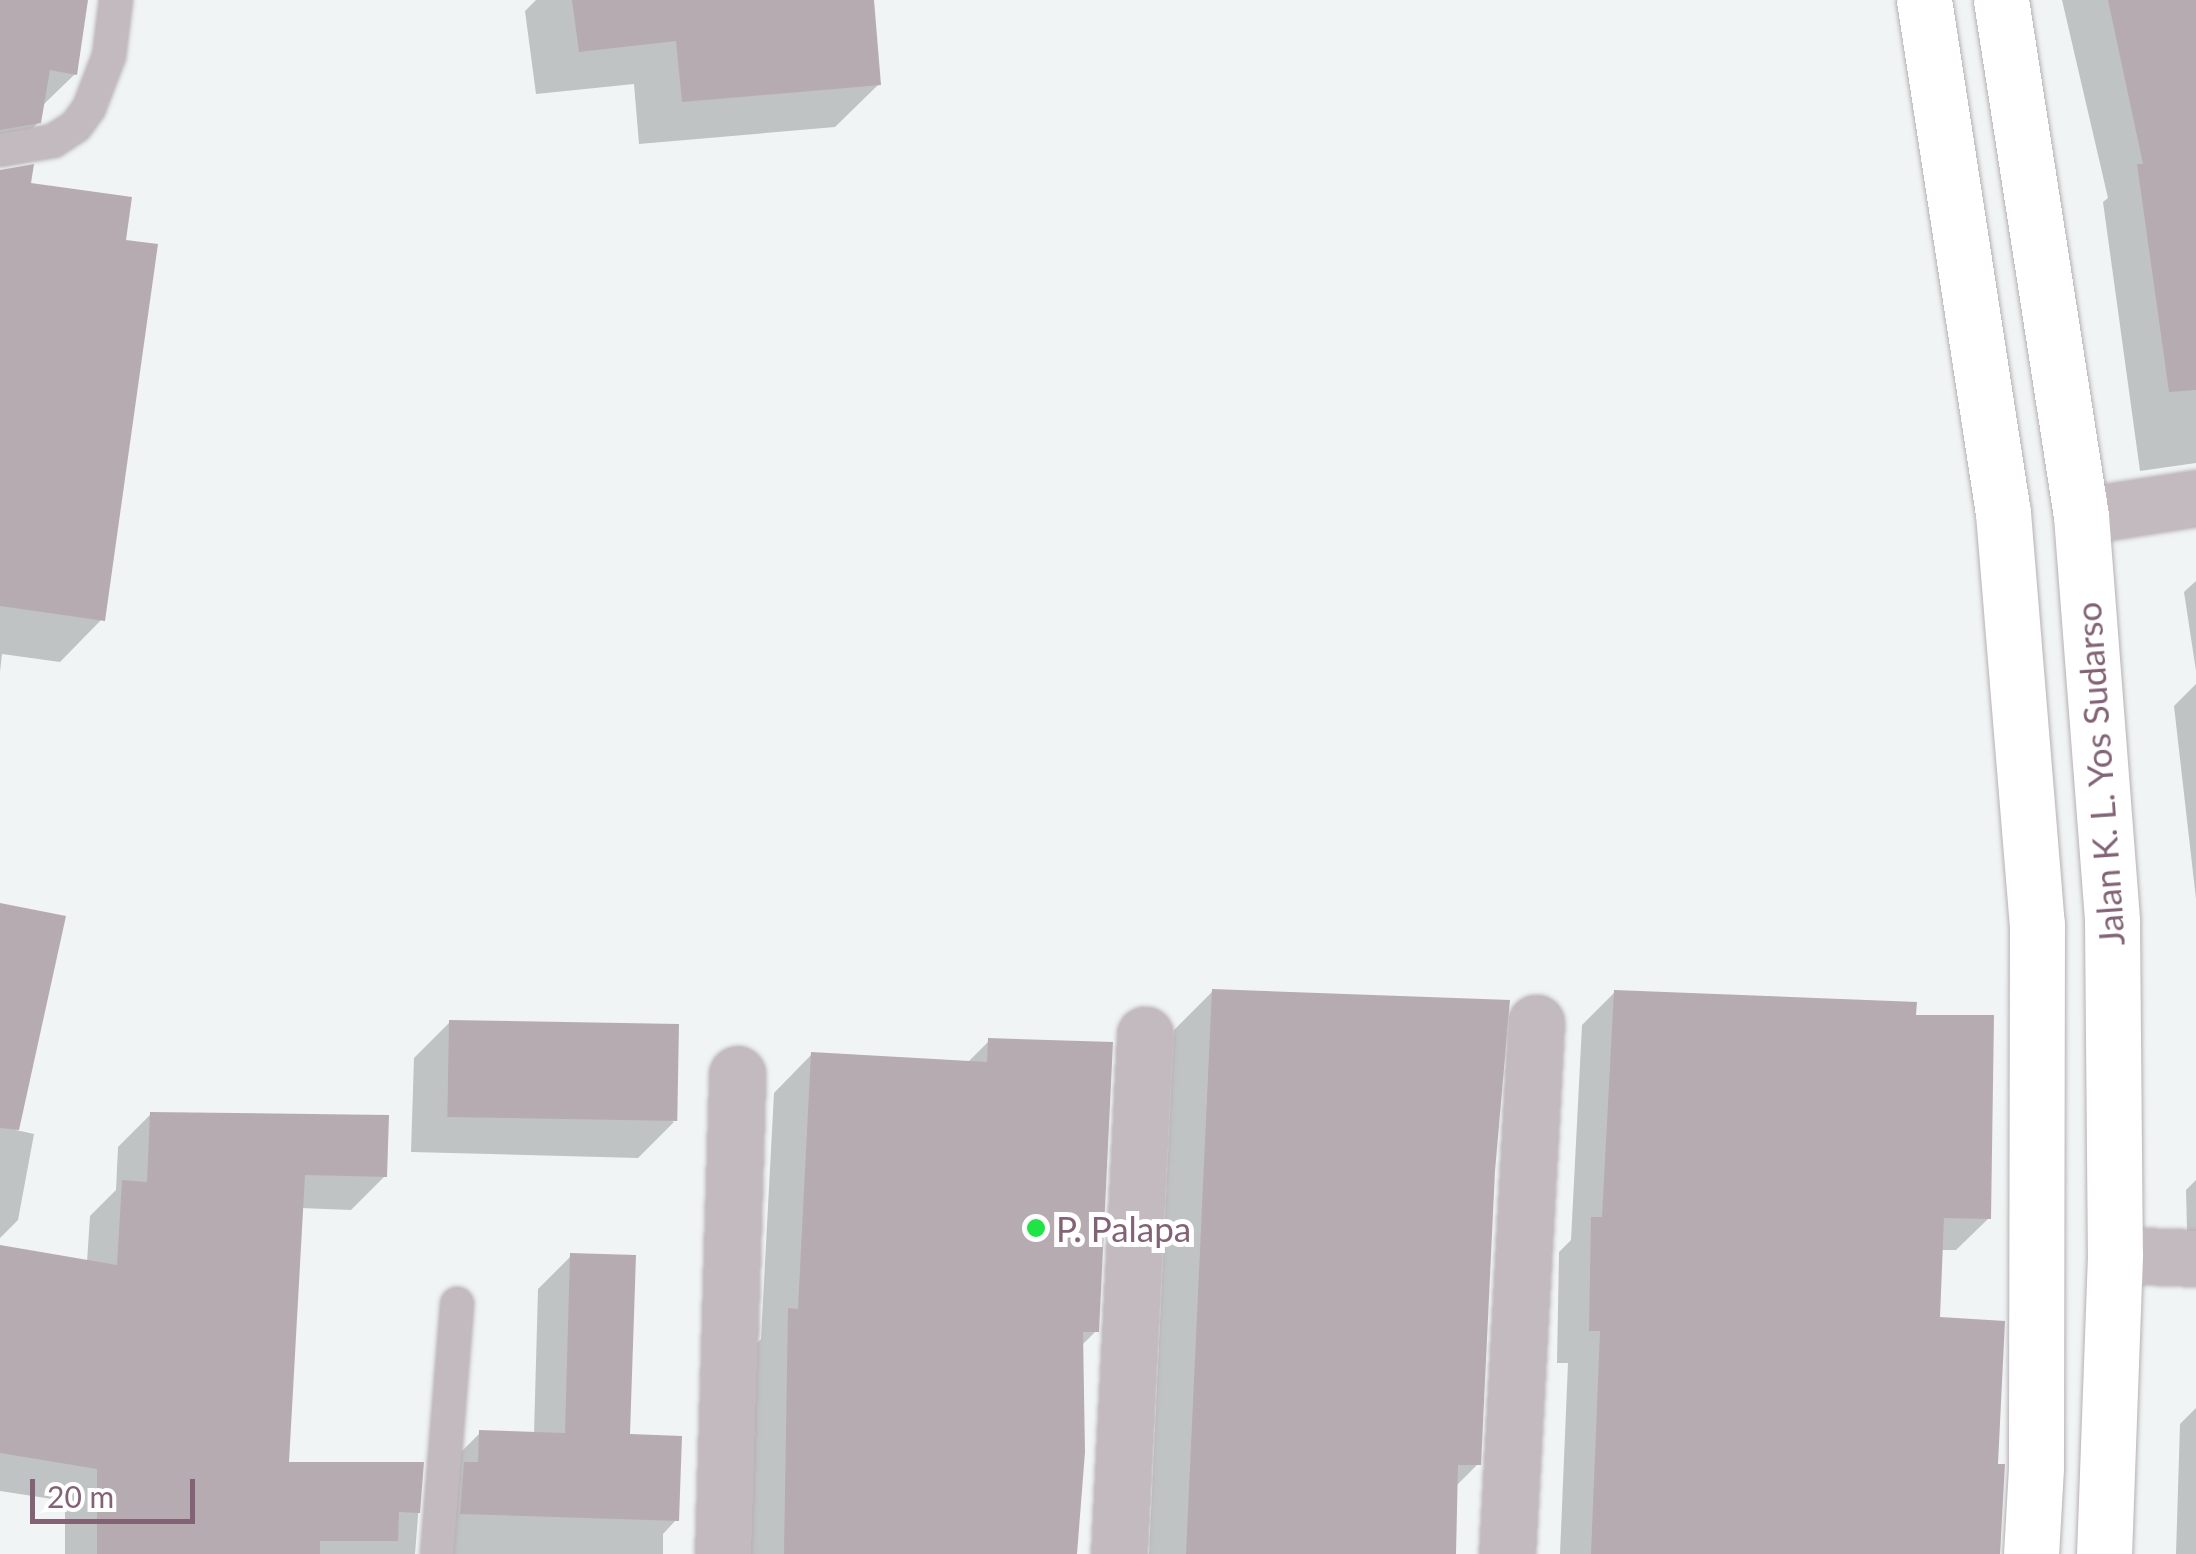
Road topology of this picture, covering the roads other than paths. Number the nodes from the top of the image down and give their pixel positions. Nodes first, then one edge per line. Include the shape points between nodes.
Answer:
1 (116, 0) edge
2 (1924, 0) edge
3 (2000, 0) edge
4 (0, 150) edge
5 (2196, 498) edge
6 (2081, 516) junction
7 (1536, 1023) dead end
8 (1146, 1036) dead end
9 (737, 1074) dead end
10 (2115, 1255) junction
11 (2196, 1258) edge
12 (457, 1304) dead end
13 (436, 1554) edge
14 (723, 1554) edge
15 (1119, 1554) edge
16 (1506, 1554) edge
17 (2032, 1554) edge
18 (2104, 1554) edge

1 - 4 lane via 110,56 76,126 53,141
2 - 17 highway, Jalan K. L. Yos Sudarso via 2003,514 2037,924
3 - 6 highway, Jalan K. L. Yos Sudarso
5 - 6 street
6 - 10 highway, Jalan K. L. Yos Sudarso via 2112,922
7 - 16 street
8 - 15 street
9 - 14 street
10 - 11 street
10 - 18 highway, Jalan K. L. Yos Sudarso
12 - 13 lane

